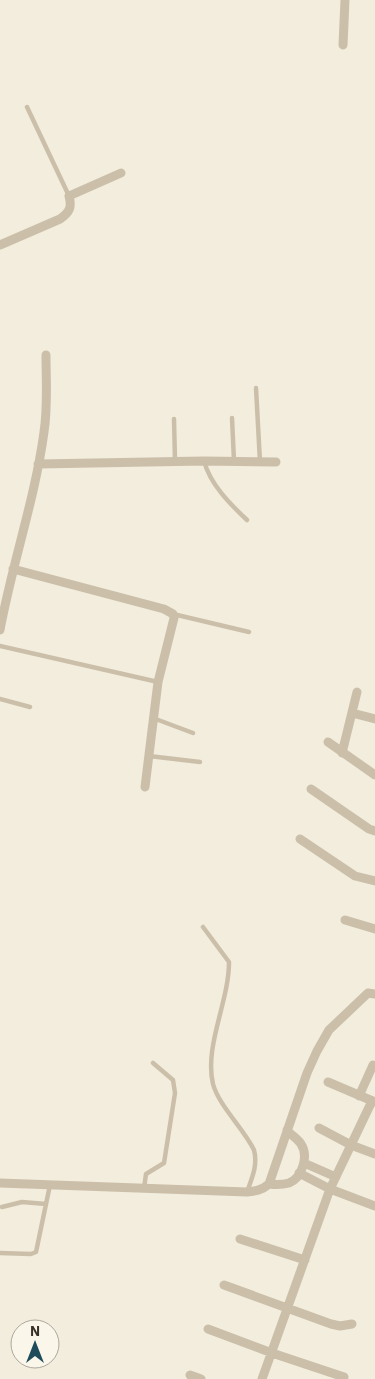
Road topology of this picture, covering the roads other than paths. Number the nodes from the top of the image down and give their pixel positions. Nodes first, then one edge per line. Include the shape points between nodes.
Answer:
1 (345, 0) edge
2 (343, 45) dead end
3 (27, 107) dead end
4 (121, 173) dead end
5 (69, 196) junction
6 (0, 245) edge
7 (46, 355) dead end
8 (256, 388) dead end
9 (232, 418) dead end
10 (174, 419) dead end
11 (204, 461) junction
12 (175, 462) junction
13 (234, 462) junction
14 (260, 462) junction
15 (276, 462) dead end
16 (38, 464) junction
17 (247, 520) dead end
18 (13, 569) junction
19 (173, 614) junction
20 (0, 630) edge
21 (249, 632) dead end
22 (0, 646) edge
23 (158, 682) junction
24 (357, 692) dead end
25 (0, 699) edge
26 (30, 707) dead end
27 (352, 713) junction
28 (153, 718) junction
29 (375, 719) edge
30 (194, 733) dead end
31 (328, 742) dead end
32 (342, 752) junction
33 (148, 756) junction
34 (200, 762) dead end
35 (375, 775) edge
36 (144, 787) dead end
37 (311, 789) dead end
38 (375, 831) edge
39 (300, 839) dead end
40 (375, 881) edge
41 (345, 920) dead end
42 (203, 927) dead end
43 (375, 929) edge
44 (375, 994) edge
45 (153, 1063) dead end
46 (373, 1064) dead end
47 (328, 1082) dead end
48 (359, 1096) junction
49 (374, 1102) edge
50 (319, 1128) dead end
51 (287, 1130) junction
52 (351, 1145) junction
53 (375, 1154) edge
54 (304, 1163) junction
55 (299, 1174) junction
56 (336, 1177) junction
57 (0, 1183) edge
58 (269, 1184) junction
59 (50, 1185) junction
60 (144, 1188) junction
61 (330, 1189) junction
62 (247, 1192) junction
63 (46, 1204) junction
64 (375, 1206) edge
65 (2, 1207) dead end
66 (240, 1239) dead end
67 (0, 1253) edge
68 (306, 1260) junction
69 (224, 1285) dead end
70 (288, 1308) junction
71 (352, 1324) dead end
72 (208, 1329) dead end
73 (272, 1353) junction
74 (190, 1375) dead end
75 (344, 1377) dead end
76 (201, 1379) edge
77 (262, 1379) edge

1 - 2 street
3 - 5 lane
4 - 5 street
5 - 6 street via 71,205 68,213 60,219
7 - 16 street via 44,431
8 - 14 lane
9 - 13 lane
10 - 12 lane
11 - 12 street
11 - 13 street
11 - 17 lane via 222,494
12 - 16 street
13 - 14 street
14 - 15 street
16 - 18 street
18 - 19 street
18 - 20 street
19 - 21 lane
19 - 23 street
22 - 23 lane
23 - 28 street
24 - 27 street
25 - 26 lane
27 - 29 street
27 - 32 street
28 - 30 lane
28 - 33 street
31 - 32 street
32 - 35 street
33 - 34 lane
33 - 36 street
37 - 38 street
39 - 40 street via 355,876
41 - 43 street
42 - 62 lane via 229,962 227,986 212,1048 213,1079 218,1095 250,1142 256,1158
44 - 51 street via 368,993 330,1030 307,1073
45 - 60 lane via 173,1080 175,1093 164,1163 146,1174
46 - 48 street
47 - 48 street
48 - 49 street
49 - 52 street
50 - 52 street
51 - 54 street via 301,1144
51 - 58 street
52 - 53 street
52 - 56 street
54 - 55 street
54 - 56 street
55 - 58 street via 291,1182
55 - 61 street
56 - 61 street
57 - 59 street
58 - 62 street
59 - 60 street
59 - 63 lane
60 - 62 street
61 - 64 street
61 - 68 street
63 - 65 lane via 22,1202
63 - 67 lane via 36,1252
66 - 68 street
68 - 70 street
69 - 70 street
70 - 71 street via 331,1324
70 - 73 street
72 - 73 street
73 - 75 street
73 - 77 street
74 - 76 street

